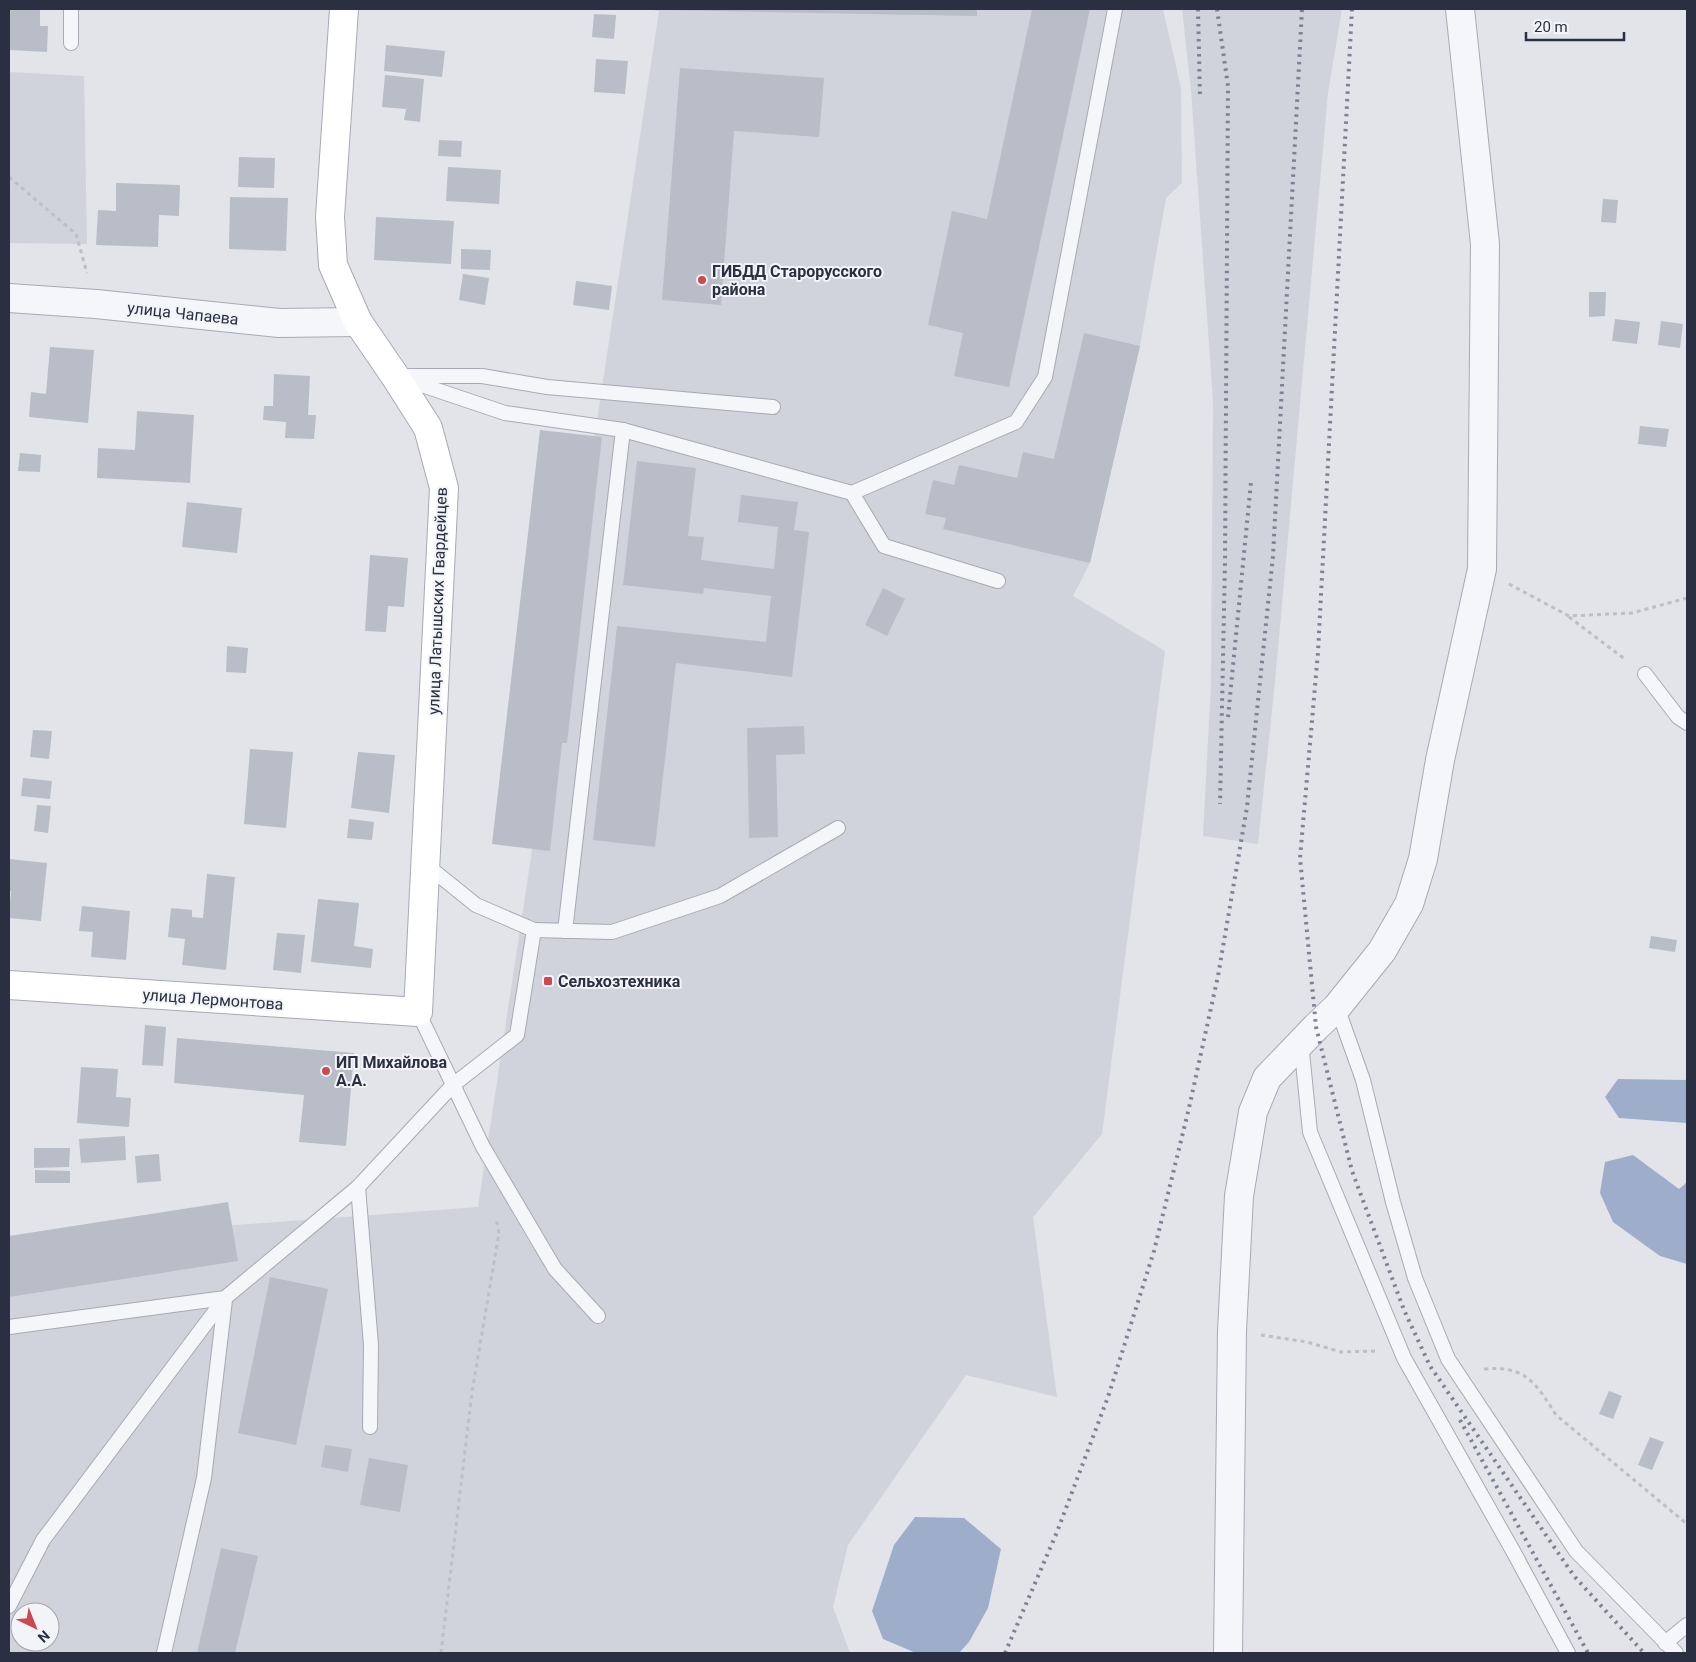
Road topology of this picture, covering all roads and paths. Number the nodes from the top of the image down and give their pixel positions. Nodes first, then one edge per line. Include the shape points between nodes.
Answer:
1 (72, 9) edge
2 (344, 9) edge
3 (1115, 9) edge
4 (1460, 9) edge
5 (71, 43) dead end
6 (9, 177) edge
7 (9, 298) edge
8 (96, 304) junction
9 (358, 322) junction
10 (395, 376) junction
11 (773, 406) dead end
12 (623, 430) junction
13 (852, 493) junction
14 (1482, 569) junction
15 (998, 581) dead end
16 (1687, 598) edge
17 (1569, 616) junction
18 (1645, 674) joint
19 (1687, 723) edge
20 (838, 828) dead end
21 (425, 864) junction
22 (534, 930) junction
23 (565, 931) junction
24 (9, 986) edge
25 (1338, 1007) junction
26 (418, 1012) junction
27 (1301, 1041) junction
28 (453, 1085) junction
29 (358, 1186) junction
30 (496, 1214) dead end
31 (225, 1298) junction
32 (598, 1316) dead end
33 (9, 1327) edge
34 (370, 1427) dead end
35 (9, 1606) edge
36 (1687, 1625) edge
37 (1665, 1643) junction
38 (164, 1653) edge
39 (441, 1653) edge
40 (1228, 1653) edge
41 (1568, 1653) edge
42 (1676, 1653) edge

1 - 5 lane
2 - 9 street, улица Латышских Гвардейцев via 330,217 333,265
3 - 13 lane via 1045,378 1016,422
4 - 14 street via 1485,244
6 - 8 path via 76,234
7 - 8 street, улица Чапаева
8 - 9 street, улица Чапаева via 279,323
9 - 10 street, улица Латышских Гвардейцев
10 - 11 lane via 482,376 546,387
10 - 12 lane via 505,413
10 - 21 street, улица Латышских Гвардейцев via 428,428 444,488
12 - 13 lane
12 - 23 lane
13 - 15 lane via 884,546
14 - 17 path
14 - 25 street via 1440,760 1423,859 1410,904 1382,951
16 - 17 path via 1632,613
17 - 18 path
18 - 19 lane
20 - 23 lane via 720,896 612,932
21 - 22 lane via 476,905
21 - 26 street, улица Латышских Гвардейцев
22 - 23 lane
22 - 28 lane via 517,1035
24 - 26 street, улица Лермонтова
25 - 27 street
25 - 37 lane via 1363,1080 1415,1278 1448,1359 1576,1551
26 - 28 lane
27 - 40 street via 1267,1078 1253,1112 1239,1196 1232,1331
27 - 41 lane via 1310,1132 1404,1358
28 - 29 lane
28 - 32 lane via 483,1147 555,1269
29 - 31 lane
29 - 34 lane via 370,1345
30 - 39 path via 499,1233 472,1392
31 - 33 lane
31 - 35 lane via 43,1540
31 - 38 lane via 204,1478
36 - 37 lane
37 - 42 lane

